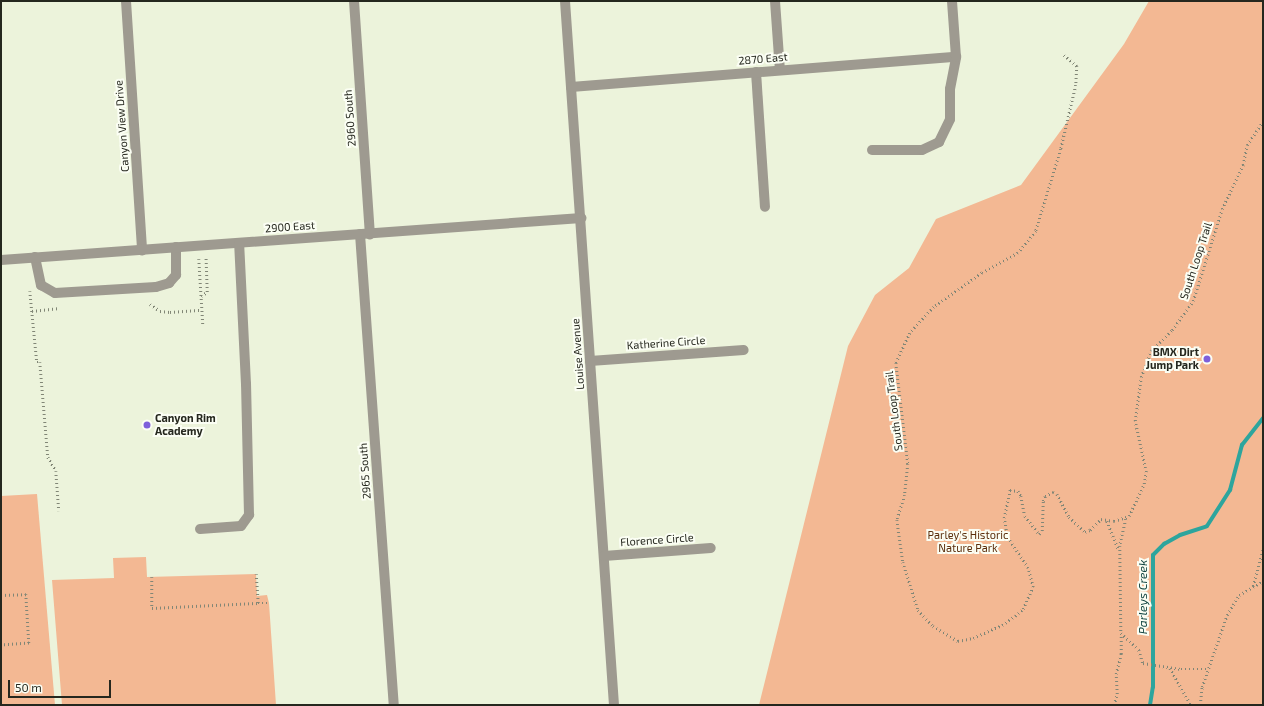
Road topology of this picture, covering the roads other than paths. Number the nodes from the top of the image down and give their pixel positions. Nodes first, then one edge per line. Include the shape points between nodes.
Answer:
1 (126, 1) edge
2 (354, 1) edge
3 (565, 1) edge
4 (775, 1) edge
5 (952, 1) edge
6 (956, 57) junction
7 (780, 70) junction
8 (756, 72) junction
9 (571, 87) junction
10 (872, 150) dead end
11 (765, 207) dead end
12 (580, 218) junction
13 (365, 234) junction
14 (238, 243) junction
15 (176, 247) junction
16 (142, 250) junction
17 (35, 257) junction
18 (1, 260) edge
19 (744, 350) dead end
20 (590, 361) junction
21 (200, 528) dead end
22 (711, 548) dead end
23 (604, 556) junction
24 (394, 705) edge
25 (614, 705) edge

1 - 16 street, Canyon View Drive
2 - 13 street, 2960 South
3 - 9 street, Louise Avenue
4 - 7 street
5 - 6 street
6 - 7 street, 2870 East
6 - 10 street via 950,89 950,119 939,142 922,150
7 - 8 street, 2870 East
8 - 9 street, 2870 East
8 - 11 street
9 - 12 street, Louise Avenue
12 - 13 street, 2900 East
12 - 20 street, Louise Avenue
13 - 14 street, 2900 East
13 - 24 street, 2965 South
14 - 15 street, 2900 East
14 - 21 street via 248,438 249,515 241,526
15 - 16 street, 2900 East
15 - 17 street via 176,275 169,283 156,287 54,293 42,285
16 - 17 street, 2900 East
17 - 18 street, 2900 East
19 - 20 street, Katherine Circle
20 - 23 street, Louise Avenue
22 - 23 street, Florence Circle
23 - 25 street, Louise Avenue

